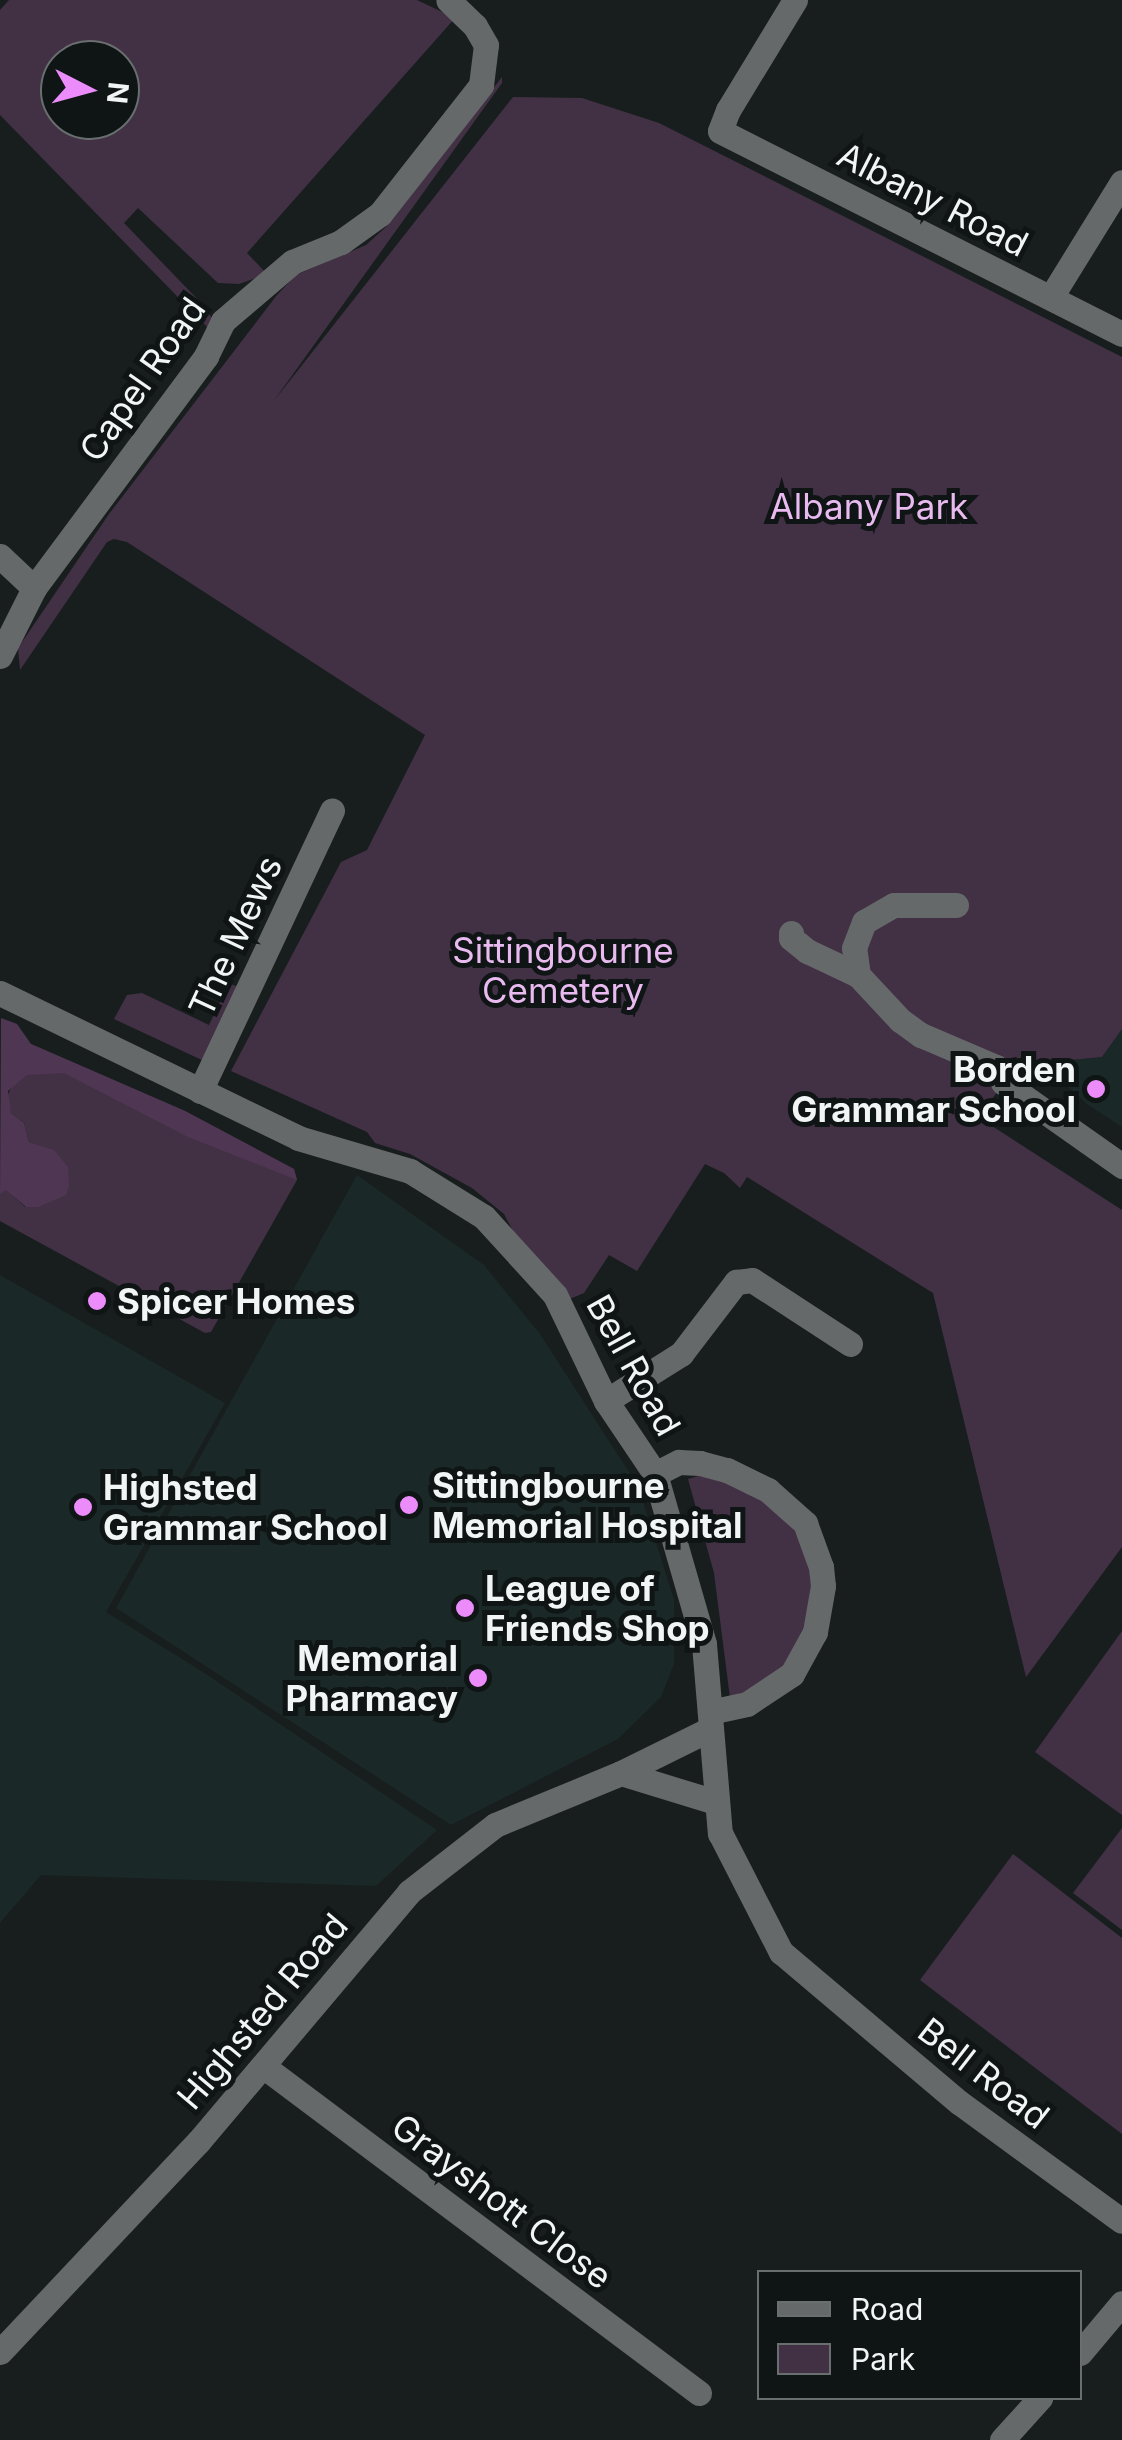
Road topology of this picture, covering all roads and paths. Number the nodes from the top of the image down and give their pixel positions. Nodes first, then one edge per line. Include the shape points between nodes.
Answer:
1 (448, 0) edge
2 (794, 0) edge
3 (1122, 182) edge
4 (1051, 298) junction
5 (1122, 334) edge
6 (0, 556) edge
7 (34, 588) junction
8 (0, 656) edge
9 (332, 811) dead end
10 (956, 904) dead end
11 (791, 933) dead end
12 (858, 975) junction
13 (0, 994) edge
14 (200, 1091) junction
15 (1122, 1166) edge
16 (850, 1344) dead end
17 (606, 1401) junction
18 (655, 1474) junction
19 (710, 1721) junction
20 (621, 1774) junction
21 (715, 1802) junction
22 (262, 2066) junction
23 (1122, 2221) edge
24 (1122, 2304) edge
25 (1082, 2350) edge
26 (0, 2352) edge
27 (699, 2393) dead end
28 (1038, 2400) edge
29 (1002, 2440) edge

1 - 7 street, Capel Road via 486,45 480,85 380,214 342,242 292,262 222,320 206,356
2 - 4 street, Albany Road via 720,131
3 - 4 street
4 - 5 street, Albany Road
6 - 7 street
7 - 8 street, Capel Road
9 - 14 street, The Mews
10 - 12 street via 894,904 864,922 854,948
11 - 12 street via 807,950
12 - 15 street via 900,1020 996,1067 1002,1082
13 - 14 street, Bell Road
14 - 17 street, Bell Road via 298,1138 410,1171 484,1217 555,1294
16 - 17 street via 752,1280 736,1282 681,1354
17 - 18 street, Bell Road
18 - 19 street, Bell Road via 704,1644
18 - 19 street, Highsted Road via 679,1462 700,1463 768,1490 805,1523 820,1567 815,1632 792,1674
19 - 20 street, Highsted Road
19 - 21 street, Bell Road
20 - 21 street
20 - 22 street, Highsted Road via 494,1826 430,1873
21 - 23 street, Bell Road via 726,1850 781,1952 960,2103
22 - 26 street, Highsted Road via 130,2218
22 - 27 street, Grayshott Close
24 - 25 street
28 - 29 street

